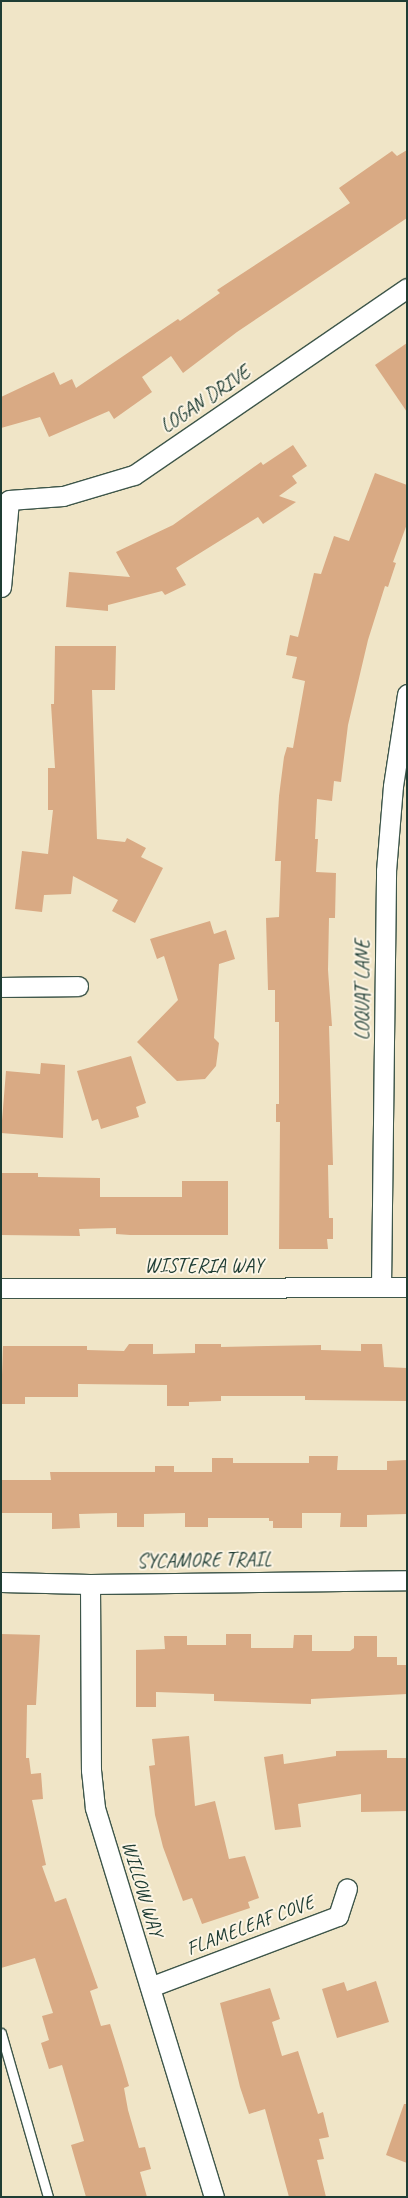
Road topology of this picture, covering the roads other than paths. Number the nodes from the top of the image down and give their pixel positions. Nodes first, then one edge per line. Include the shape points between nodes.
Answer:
1 (407, 288) edge
2 (1, 587) edge
3 (407, 694) edge
4 (78, 986) dead end
5 (1, 987) edge
6 (381, 1287) junction
7 (407, 1287) edge
8 (1, 1288) edge
9 (407, 1580) edge
10 (1, 1582) edge
11 (90, 1584) junction
12 (347, 1888) dead end
13 (150, 1987) junction
14 (1, 2033) edge
15 (48, 2197) edge
16 (214, 2197) edge

1 - 2 street, LOGAN DRIVE via 134,475 63,496 9,500
3 - 6 street, LOQUAT LANE via 393,786 386,870
4 - 5 street
6 - 7 street, WISTERIA WAY
6 - 8 street, WISTERIA WAY
9 - 11 street, SYCAMORE TRAIL
10 - 11 street, SYCAMORE TRAIL
11 - 13 street, WILLOW WAY via 91,1770 95,1808
12 - 13 street, FLAMELEAF COVE via 338,1916
13 - 16 street, WILLOW WAY
14 - 15 lane

